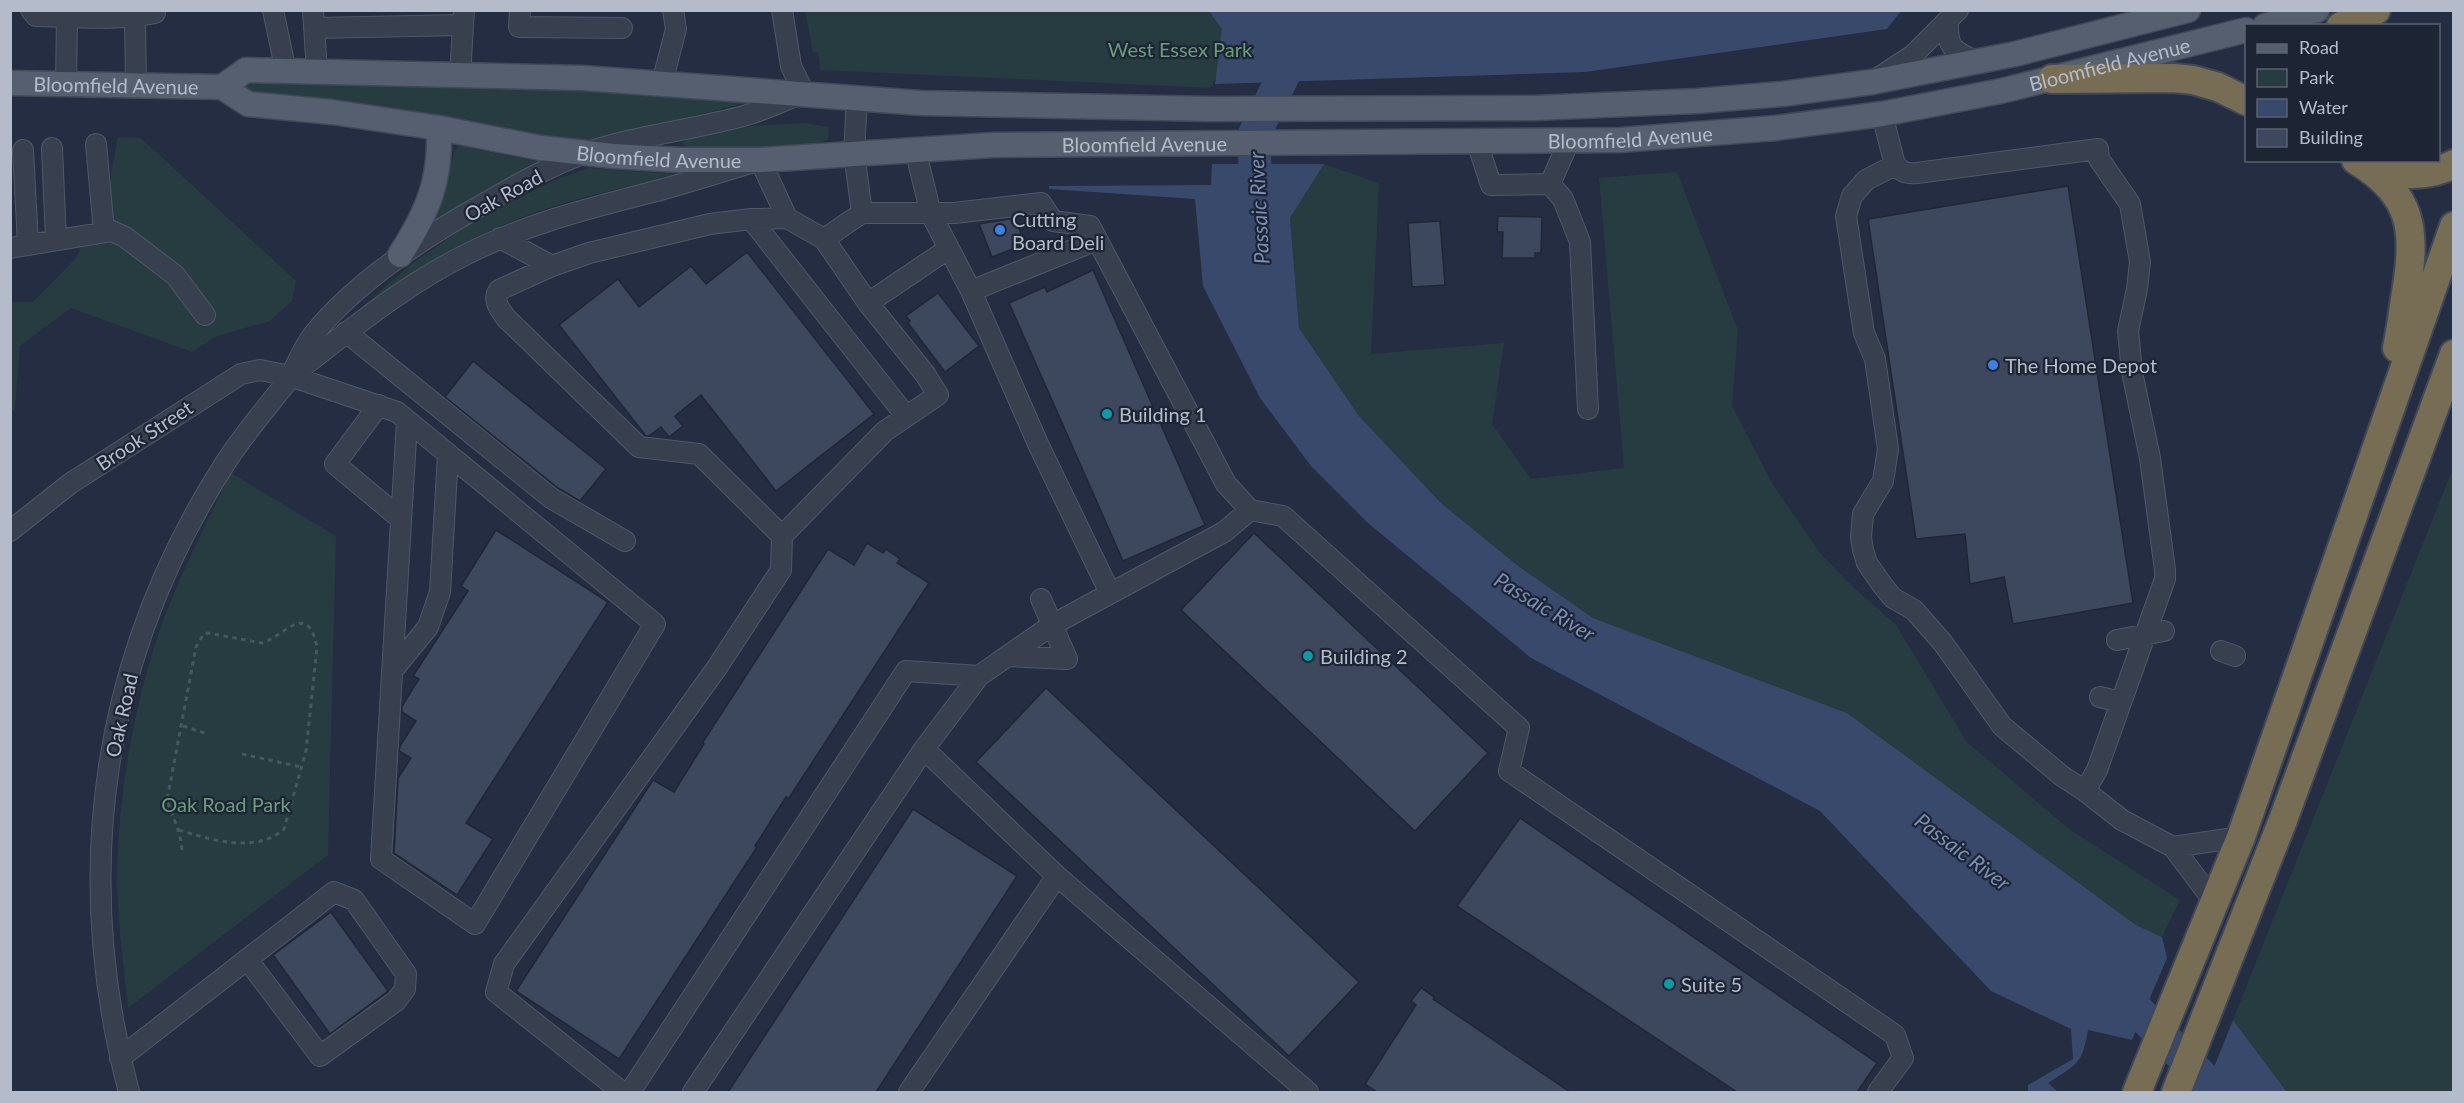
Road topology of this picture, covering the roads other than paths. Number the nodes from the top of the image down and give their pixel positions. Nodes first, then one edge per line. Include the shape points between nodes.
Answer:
1 (31, 10) edge
2 (154, 10) edge
3 (273, 10) edge
4 (520, 10) edge
5 (673, 10) edge
6 (783, 10) edge
7 (2188, 10) edge
8 (2317, 10) edge
9 (2376, 10) edge
10 (1953, 15) edge
11 (67, 17) junction
12 (135, 17) junction
13 (464, 18) edge
14 (314, 19) edge
15 (2272, 24) edge
16 (2345, 24) edge
17 (622, 28) dead end
18 (2245, 31) edge
19 (1976, 62) junction
20 (286, 72) junction
21 (317, 72) junction
22 (460, 75) junction
23 (2052, 80) junction
24 (1872, 82) junction
25 (10, 83) edge
26 (662, 83) junction
27 (66, 84) junction
28 (136, 85) junction
29 (222, 87) junction
30 (804, 93) junction
31 (857, 98) junction
32 (2245, 100) edge
33 (1882, 114) junction
34 (440, 128) junction
35 (1569, 141) junction
36 (1477, 142) junction
37 (96, 144) dead end
38 (52, 148) dead end
39 (915, 149) junction
40 (23, 150) dead end
41 (584, 153) junction
42 (854, 153) junction
43 (760, 160) junction
44 (2454, 164) edge
45 (1895, 165) junction
46 (2363, 165) edge
47 (1550, 184) junction
48 (862, 213) junction
49 (931, 214) junction
50 (787, 218) junction
51 (751, 219) junction
52 (2454, 226) edge
53 (104, 232) junction
54 (500, 238) junction
55 (824, 239) junction
56 (56, 240) junction
57 (1097, 240) junction
58 (19, 246) edge
59 (948, 249) junction
60 (400, 255) junction
61 (552, 266) junction
62 (971, 291) junction
63 (868, 303) junction
64 (205, 315) dead end
65 (346, 332) junction
66 (2454, 354) edge
67 (290, 376) junction
68 (379, 405) junction
69 (1588, 409) dead end
70 (906, 416) junction
71 (407, 421) junction
72 (448, 454) junction
73 (2364, 485) junction
74 (1250, 510) junction
75 (401, 519) junction
76 (10, 531) edge
77 (782, 536) junction
78 (625, 541) dead end
79 (1110, 593) junction
80 (1041, 599) dead end
81 (1052, 625) junction
82 (2155, 633) junction
83 (2117, 640) dead end
84 (1009, 656) junction
85 (392, 671) junction
86 (979, 676) junction
87 (2100, 697) dead end
88 (2120, 702) junction
89 (924, 749) junction
90 (2085, 791) junction
91 (2241, 837) junction
92 (2173, 848) junction
93 (1057, 876) junction
94 (2215, 903) junction
95 (247, 959) junction
96 (120, 1058) junction
97 (129, 1092) edge
98 (622, 1092) edge
99 (630, 1092) edge
100 (693, 1092) edge
101 (909, 1092) edge
102 (1308, 1092) edge
103 (1878, 1092) edge
104 (2137, 1092) edge
105 (2176, 1092) edge

1 - 11 street via 36,16
2 - 12 street
3 - 20 street
4 - 17 street via 519,27
5 - 26 street via 676,29
6 - 30 street via 792,66
7 - 19 main road, Bloomfield Avenue
8 - 15 main road
9 - 16 highway
10 - 19 street via 1947,38 1951,47
10 - 24 street via 1913,55
11 - 12 street
11 - 27 street
12 - 28 street
13 - 14 street
13 - 22 street
14 - 21 street
18 - 23 main road, Bloomfield Avenue
19 - 24 main road, Bloomfield Avenue
20 - 21 main road, Bloomfield Avenue
20 - 29 main road, Bloomfield Avenue via 246,70
21 - 22 main road, Bloomfield Avenue
22 - 26 main road, Bloomfield Avenue
23 - 32 highway via 2183,79 2218,87
23 - 33 main road, Bloomfield Avenue
24 - 31 main road, Bloomfield Avenue via 1782,94 1534,108 1211,109 921,103
24 - 33 main road
25 - 27 main road, Bloomfield Avenue
26 - 30 main road, Bloomfield Avenue
27 - 28 main road, Bloomfield Avenue
28 - 29 main road, Bloomfield Avenue
29 - 34 main road, Bloomfield Avenue via 248,104
30 - 31 main road, Bloomfield Avenue
30 - 41 street, Oak Road via 748,114
31 - 42 street
33 - 35 main road, Bloomfield Avenue via 1670,138
33 - 45 street
34 - 41 main road, Bloomfield Avenue
34 - 60 main road via 436,183 419,225
35 - 36 main road, Bloomfield Avenue
35 - 47 street
36 - 39 main road, Bloomfield Avenue
36 - 47 street via 1491,185
37 - 53 street
38 - 56 street
39 - 42 main road, Bloomfield Avenue
39 - 49 street
40 - 58 street
41 - 43 main road, Bloomfield Avenue via 680,160
41 - 60 street, Oak Road via 486,202
42 - 43 main road, Bloomfield Avenue
42 - 48 street
43 - 50 street
43 - 54 street, Oak Road via 565,214
44 - 46 highway via 2433,173 2404,175
45 - 82 street via 1909,173 2098,149 2099,159 2130,204 2140,262 2128,329 2131,365 2150,458 2165,570
45 - 90 street via 1866,180 1852,196 1846,216 1864,333 1875,359 1888,450 1883,481 1863,514 1862,543 1867,563 1893,598 1914,610 1969,666 2003,715 2062,776
46 - 73 highway via 2390,186 2403,206 2412,237 2397,345
47 - 69 street via 1563,199 1580,242
48 - 49 street
48 - 55 street
49 - 57 street via 1041,203 1053,221 1090,226
49 - 59 street
50 - 51 street
50 - 55 street
51 - 61 street via 589,253
51 - 70 street
52 - 73 highway
53 - 56 street
53 - 64 street via 125,237 175,275
54 - 61 street
54 - 65 street, Oak Road via 398,293
55 - 63 street
56 - 58 street
57 - 62 street
57 - 74 street via 1226,484
59 - 62 street
59 - 63 street
60 - 67 street, Oak Road via 312,336
61 - 77 street via 498,290 497,304 506,318 639,447 699,454
62 - 79 street via 1039,446
63 - 70 street via 938,395
65 - 67 street, Oak Road
65 - 78 street via 551,498
66 - 105 highway via 2283,820
67 - 68 street, Brook Street
67 - 76 street, Brook Street via 260,370 233,378 71,483
67 - 96 street, Oak Road via 224,464 174,555 143,630 116,727 101,826 99,878 101,937
68 - 71 street, Brook Street
68 - 75 street via 334,464
70 - 77 street via 885,431
71 - 72 street, Brook Street
71 - 75 street
72 - 85 street via 440,592 428,627
72 - 85 street, Brook Street via 655,624 475,924 381,859
73 - 91 highway
74 - 79 street via 1224,532
74 - 103 street via 1283,516 1519,728 1509,771 1895,1035 1903,1058
75 - 85 street
77 - 98 street via 781,570 716,669 504,964 496,992
79 - 81 street
80 - 81 street
81 - 84 street
81 - 84 street via 1067,659
82 - 83 street
82 - 88 street
84 - 86 street
86 - 89 street
86 - 99 street via 906,671
87 - 88 street
88 - 90 street via 2097,770
89 - 93 street
89 - 100 street
90 - 92 street via 2122,819
91 - 92 street
91 - 94 highway
92 - 94 street
93 - 101 street
93 - 102 street
94 - 104 highway
95 - 95 street via 334,892 354,900 406,974 405,989 396,1001 320,1056
95 - 96 street
96 - 97 street, Oak Road

